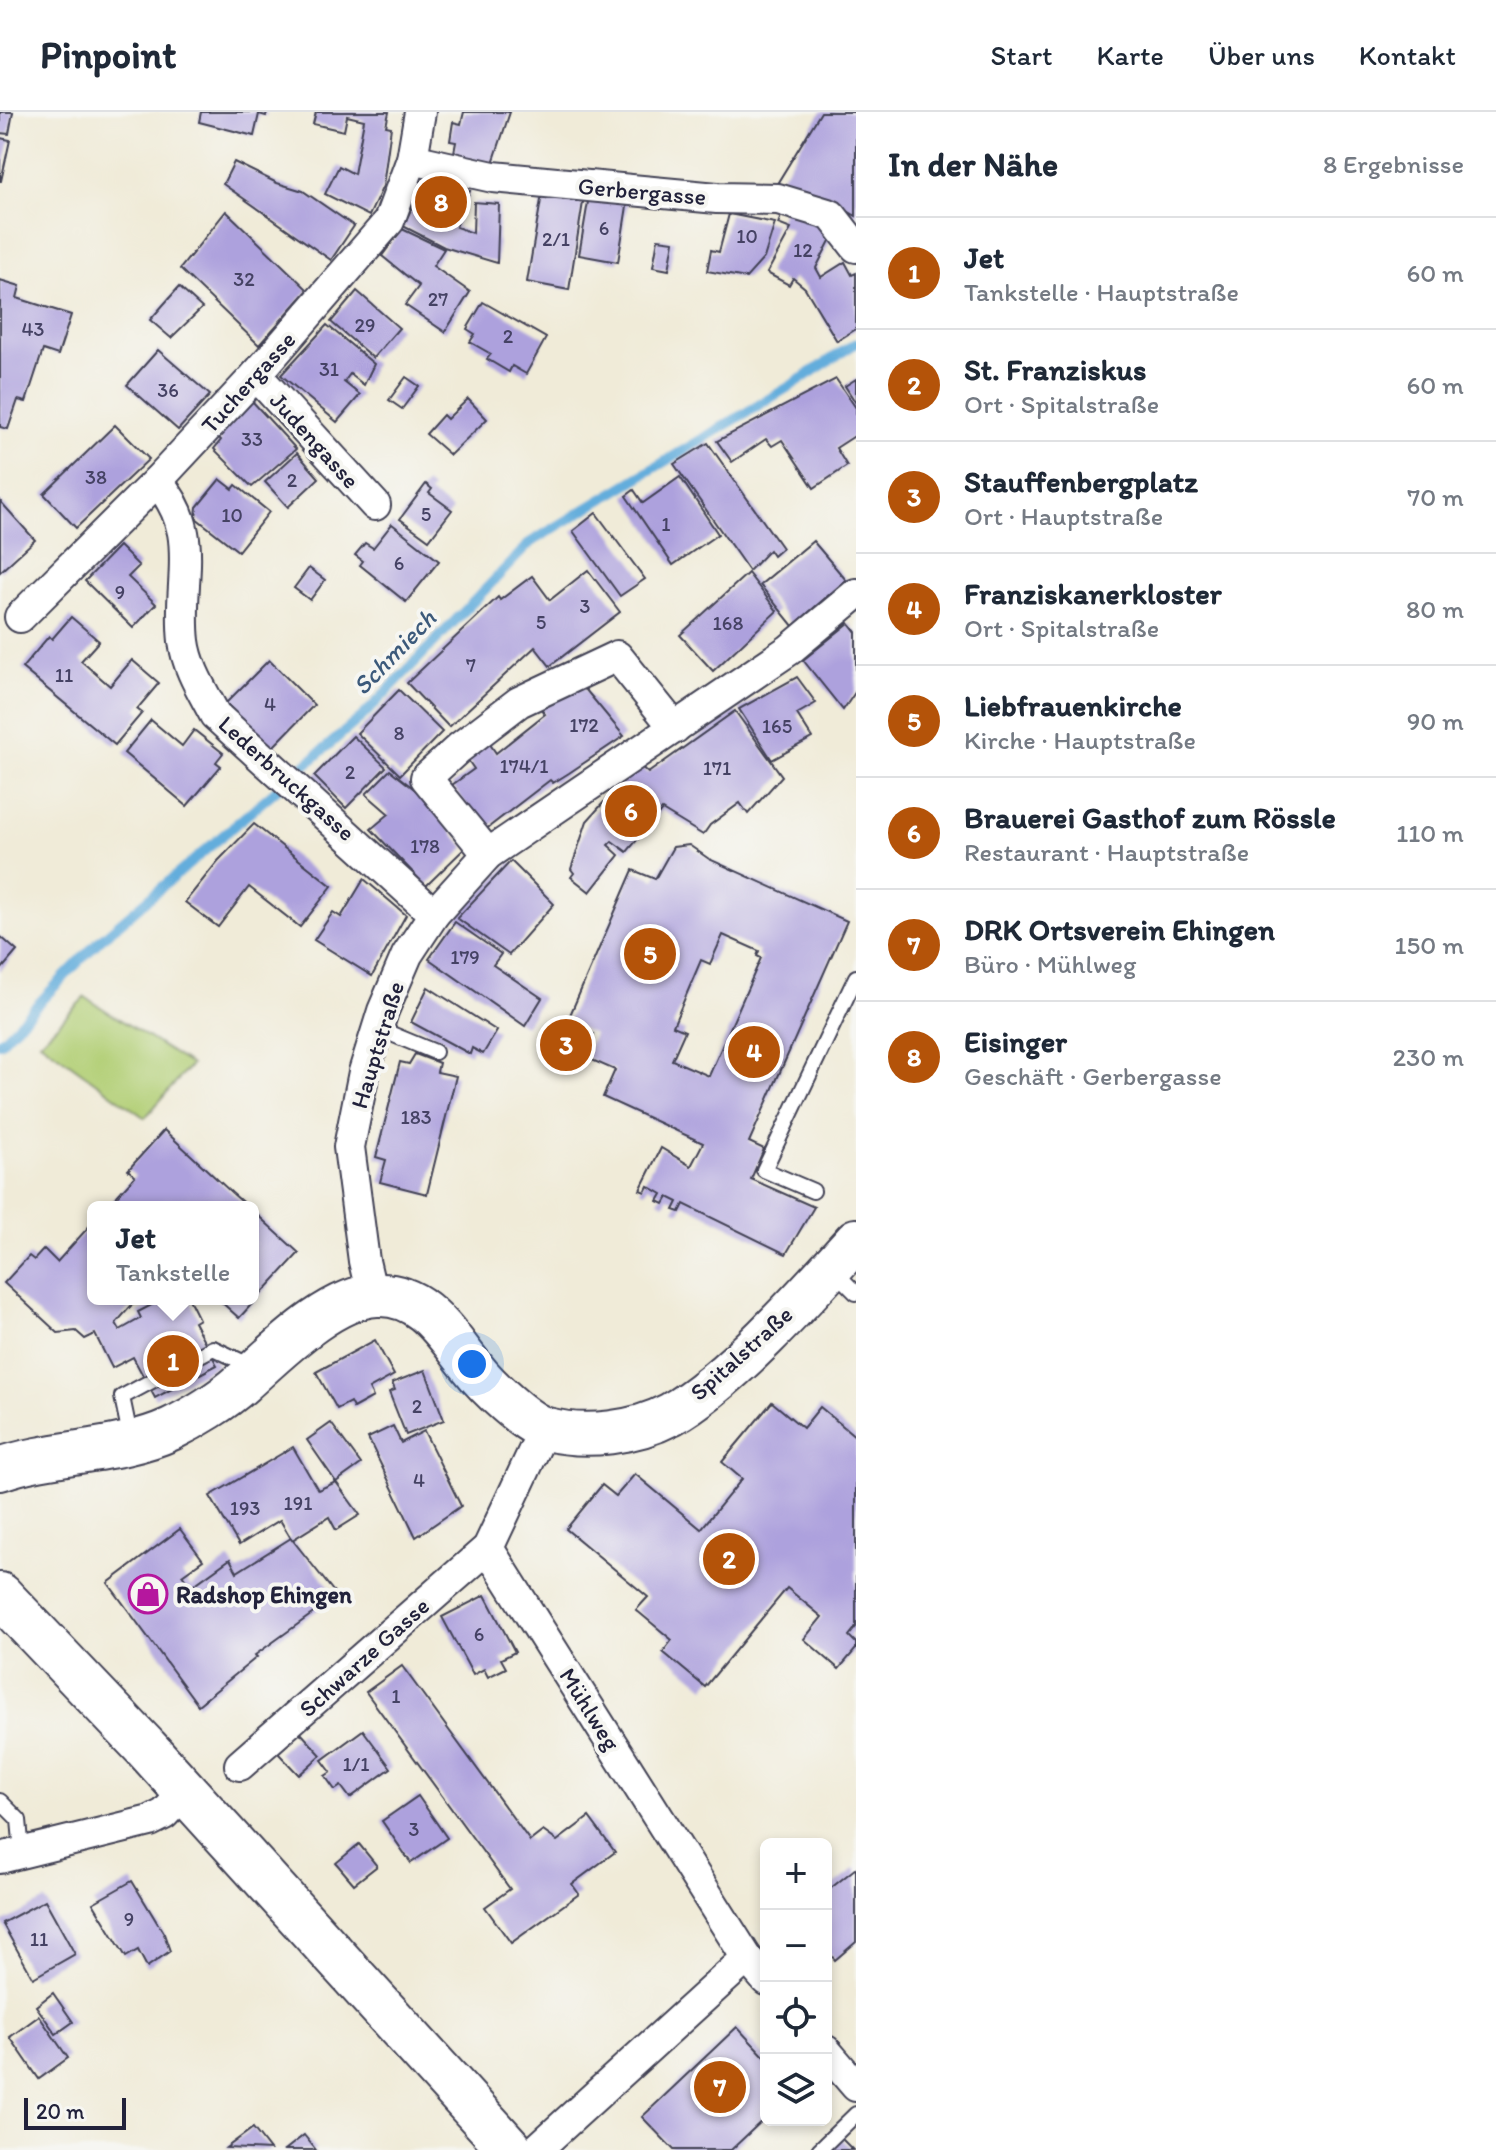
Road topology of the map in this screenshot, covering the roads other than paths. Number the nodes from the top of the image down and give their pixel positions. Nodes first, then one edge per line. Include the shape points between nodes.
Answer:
1 (420, 112) edge
2 (412, 159) junction
3 (856, 247) edge
4 (256, 375) junction
5 (157, 481) junction
6 (375, 505) dead end
7 (856, 594) edge
8 (20, 617) dead end
9 (675, 728) junction
10 (488, 854) junction
11 (434, 914) junction
12 (856, 977) edge
13 (377, 1028) junction
14 (435, 1052) dead end
15 (813, 1191) dead end
16 (848, 1267) edge
17 (372, 1295) junction
18 (544, 1429) junction
19 (0, 1469) edge
20 (488, 1548) junction
21 (0, 1595) edge
22 (240, 1765) dead end
23 (185, 1792) junction
24 (0, 1801) edge
25 (11, 1855) edge
26 (757, 1969) edge
27 (829, 2054) edge
28 (856, 2086) edge
29 (856, 2114) edge
30 (511, 2150) edge
31 (536, 2150) edge
32 (819, 2150) edge

1 - 2 street, Tuchergasse
2 - 3 street, Gerbergasse via 493,177 778,199 831,215
2 - 4 street, Tuchergasse via 389,221
4 - 5 street, Tuchergasse
4 - 6 street, Judengasse
5 - 8 street, Tuchergasse
5 - 11 street, Lederbruckgasse via 175,502 184,527 184,643 215,715
7 - 9 street, Hauptstraße via 789,650
9 - 10 street, Hauptstraße
9 - 10 street via 617,656 519,702 426,778
10 - 11 street, Hauptstraße
11 - 13 street, Hauptstraße via 407,955
12 - 15 lane via 764,1170
13 - 14 lane
13 - 17 street, Hauptstraße via 349,1147
16 - 18 street, Spitalstraße via 671,1414 632,1429
17 - 18 street via 399,1295 429,1314 500,1396
17 - 19 street via 327,1313 239,1385 170,1429
18 - 20 street
20 - 22 street, Schwarze Gasse
20 - 26 street, Mühlweg
21 - 23 main road
23 - 25 street via 150,1821
23 - 30 main road
24 - 25 lane via 19,1820
26 - 31 street
27 - 28 street
29 - 32 lane

